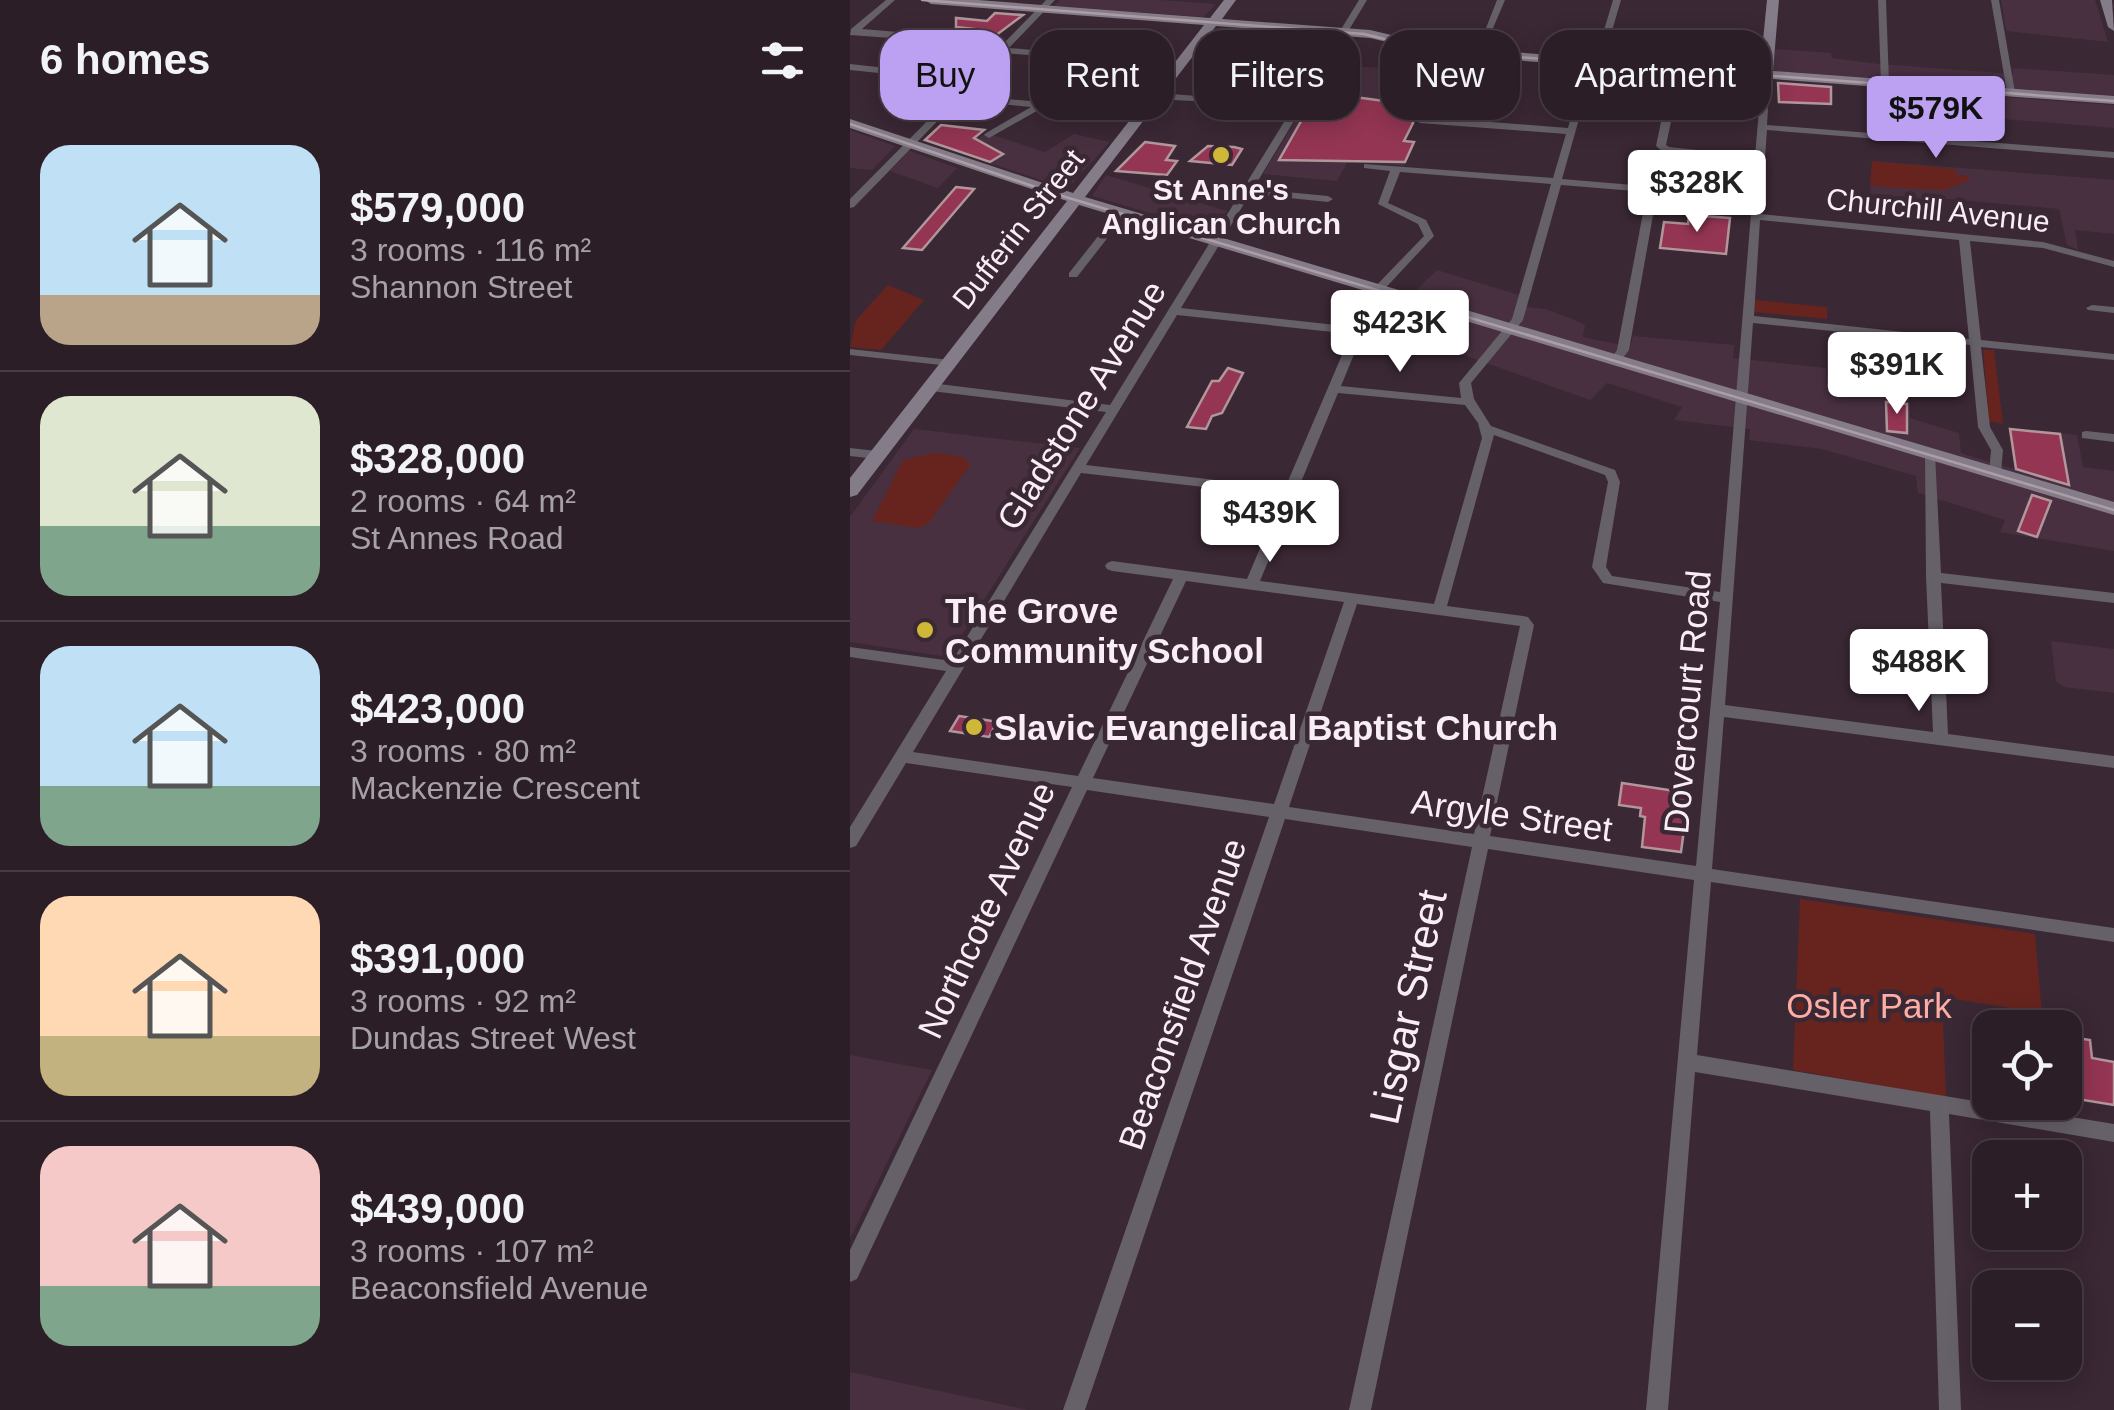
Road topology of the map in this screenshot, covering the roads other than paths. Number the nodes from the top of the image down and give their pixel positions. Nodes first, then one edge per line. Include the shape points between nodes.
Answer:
1 (890, 0) edge
2 (930, 0) edge
3 (1230, 0) edge
4 (1363, 0) edge
5 (1501, 0) edge
6 (1617, 0) edge
7 (1773, 0) edge
8 (1882, 0) edge
9 (1994, 0) edge
10 (2106, 0) edge
11 (1047, 4) edge
12 (1213, 22) junction
13 (1288, 28) junction
14 (2114, 28) edge
15 (1316, 30) edge
16 (1344, 30) edge
17 (1488, 30) edge
18 (1608, 30) edge
19 (1770, 30) edge
20 (852, 33) edge
21 (880, 36) edge
22 (1010, 42) edge
23 (1010, 48) edge
24 (1180, 66) junction
25 (850, 67) edge
26 (880, 70) edge
27 (1174, 74) edge
28 (1771, 75) edge
29 (1884, 84) junction
30 (2011, 92) junction
31 (1174, 97) edge
32 (2114, 100) edge
33 (1030, 111) edge
34 (932, 120) edge
35 (1137, 120) edge
36 (1290, 120) edge
37 (1420, 120) dead end
38 (1484, 120) edge
39 (1574, 120) edge
40 (1666, 120) edge
41 (1763, 120) edge
42 (850, 123) edge
43 (1490, 125) junction
44 (1762, 128) junction
45 (1570, 131) junction
46 (988, 135) dead end
47 (908, 143) junction
48 (2114, 156) edge
49 (1759, 159) junction
50 (1367, 166) dead end
51 (1396, 168) junction
52 (1558, 181) junction
53 (1653, 189) junction
54 (1248, 191) junction
55 (1756, 198) junction
56 (1076, 199) junction
57 (1328, 199) dead end
58 (850, 205) edge
59 (1122, 212) junction
60 (1756, 217) junction
61 (1964, 237) junction
62 (1216, 241) junction
63 (2114, 264) edge
64 (1073, 275) dead end
65 (1377, 289) junction
66 (2092, 308) dead end
67 (2114, 310) edge
68 (1173, 311) junction
69 (1747, 319) junction
70 (1511, 329) junction
71 (1358, 331) junction
72 (1976, 343) junction
73 (850, 352) edge
74 (2114, 357) edge
75 (1616, 360) junction
76 (950, 363) junction
77 (931, 387) junction
78 (1332, 389) junction
79 (1742, 398) junction
80 (1467, 402) junction
81 (1113, 409) junction
82 (1488, 429) junction
83 (2086, 435) dead end
84 (2114, 438) edge
85 (850, 452) edge
86 (1929, 454) junction
87 (877, 456) junction
88 (1076, 468) junction
89 (1995, 473) junction
90 (850, 491) edge
91 (1289, 493) junction
92 (2114, 508) edge
93 (1112, 566) dead end
94 (1181, 576) junction
95 (1933, 577) junction
96 (1251, 585) junction
97 (1727, 598) junction
98 (2114, 598) edge
99 (1352, 599) junction
100 (1439, 610) junction
101 (850, 652) edge
102 (956, 667) junction
103 (1718, 710) junction
104 (1941, 740) junction
105 (902, 756) junction
106 (2114, 762) edge
107 (1083, 782) junction
108 (850, 807) edge
109 (869, 810) junction
110 (1279, 811) junction
111 (850, 841) edge
112 (1482, 841) junction
113 (1702, 874) junction
114 (2114, 934) edge
115 (1688, 1062) junction
116 (1940, 1104) junction
117 (2114, 1133) edge
118 (850, 1272) edge
119 (1074, 1410) edge
120 (1360, 1410) edge
121 (1657, 1410) edge
122 (1950, 1410) edge

1 - 20 street
2 - 11 main road
3 - 12 main road, Dufferin Street
4 - 16 street, Gladstone Avenue
5 - 17 street
6 - 18 street
7 - 19 main road, Dovercourt Road
8 - 29 street
9 - 30 street
10 - 14 main road
11 - 12 main road
11 - 22 street
12 - 13 main road
12 - 24 main road, Dufferin Street
13 - 15 main road
13 - 31 street via 1244,102
20 - 21 street
23 - 24 street
24 - 27 main road, Dufferin Street
25 - 26 street
28 - 29 main road
29 - 30 main road
30 - 32 main road
33 - 46 street
34 - 47 street
35 - 56 main road, Dufferin Street
36 - 54 street, Gladstone Avenue
37 - 43 street
38 - 43 street
39 - 45 street
40 - 49 street via 1661,146 1666,150
41 - 44 street, Dovercourt Road
42 - 47 main road
43 - 45 street
44 - 48 street
44 - 49 street, Dovercourt Road
45 - 52 street
47 - 56 main road
47 - 58 street
49 - 55 street, Dovercourt Road
50 - 51 street
51 - 52 street
51 - 65 street via 1383,204 1422,222 1429,236
52 - 53 street
52 - 70 street
53 - 55 street
53 - 75 street
54 - 57 street
54 - 62 street, Gladstone Avenue
55 - 60 street, Dovercourt Road
56 - 59 main road
56 - 76 main road, Dufferin Street
59 - 62 main road
59 - 64 street
60 - 61 street, Churchill Avenue
60 - 69 street, Dovercourt Road
61 - 63 street, Churchill Avenue via 2051,246
61 - 72 street
62 - 65 main road
62 - 68 street, Gladstone Avenue
65 - 70 main road
65 - 71 street
66 - 67 street
68 - 71 street
68 - 81 street, Gladstone Avenue
69 - 72 street
69 - 79 street, Dovercourt Road
70 - 75 main road
70 - 80 street via 1468,377
71 - 78 street
72 - 74 street
72 - 89 street via 1984,430 1997,450
73 - 76 street
75 - 79 main road
76 - 77 main road, Dufferin Street
77 - 81 street
77 - 87 main road, Dufferin Street
78 - 80 street
78 - 91 street
79 - 86 main road
79 - 97 street, Dovercourt Road
80 - 82 street
81 - 88 street, Gladstone Avenue
82 - 97 street via 1611,472 1599,567 1608,580
82 - 100 street
83 - 84 street
85 - 87 street
86 - 89 main road
86 - 95 street
87 - 90 main road, Dufferin Street
88 - 91 street
88 - 102 street, Gladstone Avenue
89 - 92 main road
91 - 96 street
93 - 94 street
94 - 96 street
94 - 107 street, Northcote Avenue
95 - 98 street
95 - 104 street
96 - 99 street
97 - 103 street, Dovercourt Road
99 - 100 street
99 - 110 street, Beaconsfield Avenue
100 - 112 street, Lisgar Street via 1527,625
101 - 102 street
102 - 105 street, Gladstone Avenue
103 - 104 street
103 - 113 street, Dovercourt Road
104 - 106 street
105 - 107 street, Argyle Street
105 - 109 street, Gladstone Avenue
107 - 110 street, Argyle Street
107 - 118 street, Northcote Avenue
108 - 109 street
109 - 111 street, Gladstone Avenue
110 - 112 street, Argyle Street
110 - 119 street, Beaconsfield Avenue
112 - 113 street, Argyle Street
112 - 120 street, Lisgar Street
113 - 114 street, Argyle Street
113 - 115 street, Dovercourt Road
115 - 116 street
115 - 121 street, Dovercourt Road
116 - 117 street
116 - 122 street

